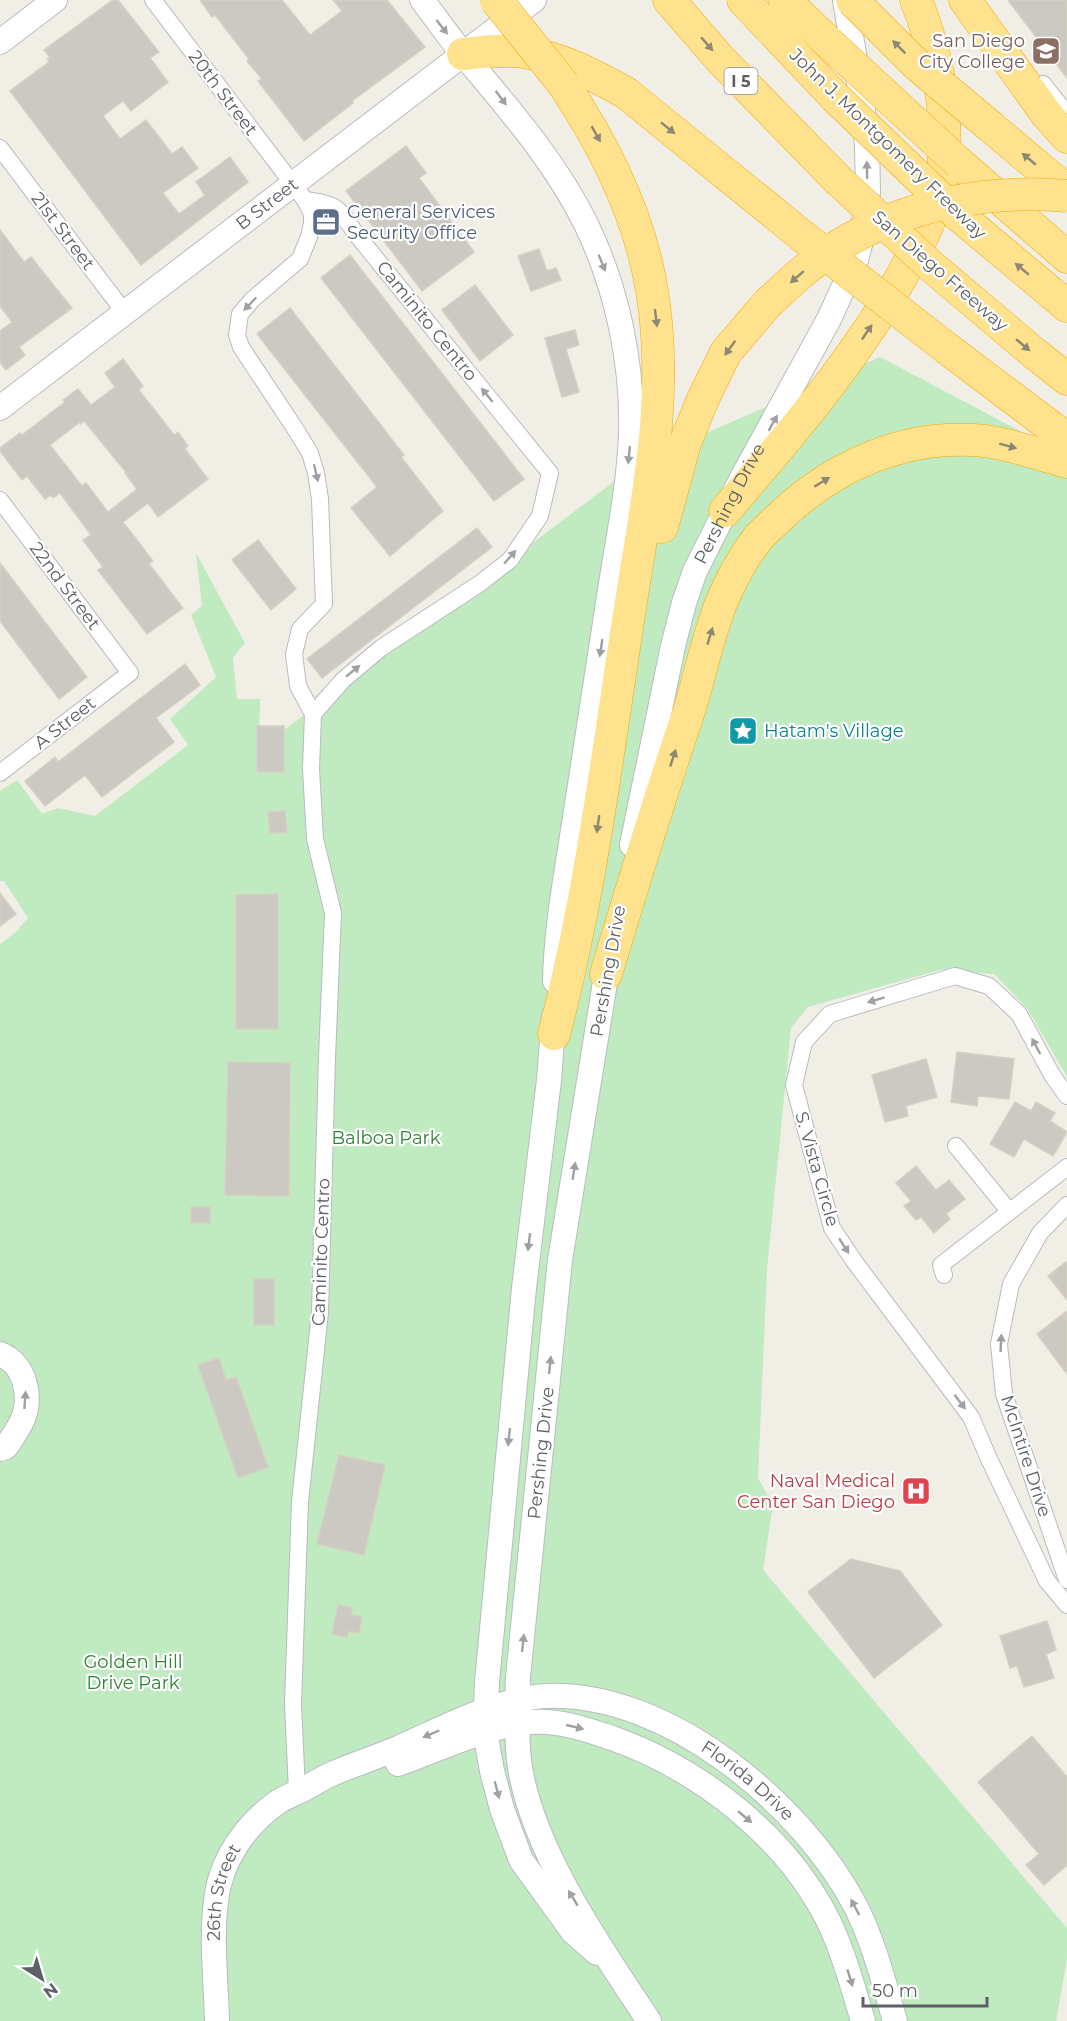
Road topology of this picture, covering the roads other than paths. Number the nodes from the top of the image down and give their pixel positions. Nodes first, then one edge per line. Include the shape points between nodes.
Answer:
1 (55, 0) edge
2 (153, 0) edge
3 (422, 0) edge
4 (496, 0) edge
5 (534, 0) edge
6 (669, 0) edge
7 (743, 0) edge
8 (785, 0) edge
9 (845, 0) edge
10 (852, 0) edge
11 (916, 0) edge
12 (965, 0) edge
13 (972, 0) edge
14 (0, 42) edge
15 (463, 54) junction
16 (1067, 114) edge
17 (1067, 136) edge
18 (0, 148) edge
19 (1067, 191) edge
20 (299, 193) junction
21 (1067, 196) edge
22 (1067, 257) edge
23 (1067, 306) edge
24 (125, 313) junction
25 (1067, 379) edge
26 (0, 408) edge
27 (1067, 439) edge
28 (1067, 462) edge
29 (0, 500) edge
30 (724, 511) junction
31 (130, 673) joint
32 (313, 714) junction
33 (0, 773) edge
34 (603, 782) junction
35 (606, 974) junction
36 (554, 1034) junction
37 (1067, 1096) edge
38 (956, 1146) dead end
39 (1067, 1167) edge
40 (1067, 1204) edge
41 (1009, 1211) junction
42 (944, 1275) dead end
43 (0, 1354) edge
44 (0, 1449) edge
45 (1067, 1580) edge
46 (1067, 1605) edge
47 (517, 1712) junction
48 (485, 1722) junction
49 (297, 1792) junction
50 (613, 1967) junction
51 (217, 2021) edge
52 (649, 2021) edge
53 (863, 2021) edge
54 (895, 2021) edge

1 - 14 main road
2 - 20 street, 20th Street
3 -> 15 main road, Pershing Drive
4 -> 34 highway, bridge via 564,86 611,162 643,244 652,292 658,342 653,469
5 - 15 main road, B Street
6 -> 25 highway, San Diego Freeway / I 5, bridge via 827,170 931,266
23 -> 7 highway, John J. Montgomery Freeway, bridge via 957,214
8 - 22 highway, bridge via 926,134
30 -> 9 main road, Pershing Drive via 830,319 862,237 868,192 867,145
19 -> 10 highway, bridge via 917,65
30 -> 11 highway via 784,442 856,348 899,282 933,212 941,183 942,100 934,49
12 - 17 highway via 1047,115
13 - 16 street via 1006,36
15 - 20 main road, B Street
15 -> 27 highway, bridge via 535,54 596,76 626,93 801,235
15 -> 36 main road, Pershing Drive via 541,151 587,225 610,285 628,371 631,433 623,506 562,901
18 - 24 street, 21st Street
20 - 24 main road, B Street
20 -> 32 street via 312,214 300,259 240,314 237,335 240,347 310,453 316,472 324,604 300,629 294,654 298,686
32 -> 20 street, Caminito Centro via 343,680 381,648 510,560 540,516 550,473 341,211
21 -> 34 highway, bridge via 967,199 917,210 868,230 804,271 768,303 726,352 685,443 672,488
24 - 26 main road, B Street
35 -> 28 highway via 710,635 723,599 759,538 810,490 857,463 888,451 925,443 976,440
29 - 31 street, 22nd Street
30 - 35 main road, Pershing Drive via 695,572 673,646
31 - 33 street, A Street
32 - 49 street, Caminito Centro via 315,839 333,913 320,1312 300,1502 293,1703
34 -> 36 highway via 596,839
47 -> 35 main road, Pershing Drive via 560,1260
36 -> 48 main road, Pershing Drive via 524,1288
37 -> 46 street, S. Vista Circle via 1019,1014 989,986 955,976 830,1014 804,1042 794,1085 832,1228 971,1417 1047,1581
38 - 41 street
39 - 41 street
45 -> 40 street, McIntire Drive via 1004,1394 999,1344 1011,1284 1040,1233
41 - 42 street via 941,1265
44 -> 43 main road via 6,1447 22,1422 27,1398 24,1378 9,1357
47 - 48 main road, Florida Drive
50 -> 47 main road, Pershing Drive via 564,1884 534,1817 519,1761
47 -> 53 main road, Florida Drive via 641,1748 687,1772 748,1818 800,1877 828,1921
54 -> 47 main road, Florida Drive via 873,1946 855,1906 798,1824 763,1789 700,1743 631,1710 590,1699 544,1696
48 - 49 main road, 26th Street via 367,1774
48 -> 50 main road, Pershing Drive via 492,1772 521,1860 573,1932
49 - 51 main road, 26th Street via 256,1821 235,1845 222,1872 214,1926
50 - 52 main road, Pershing Drive

